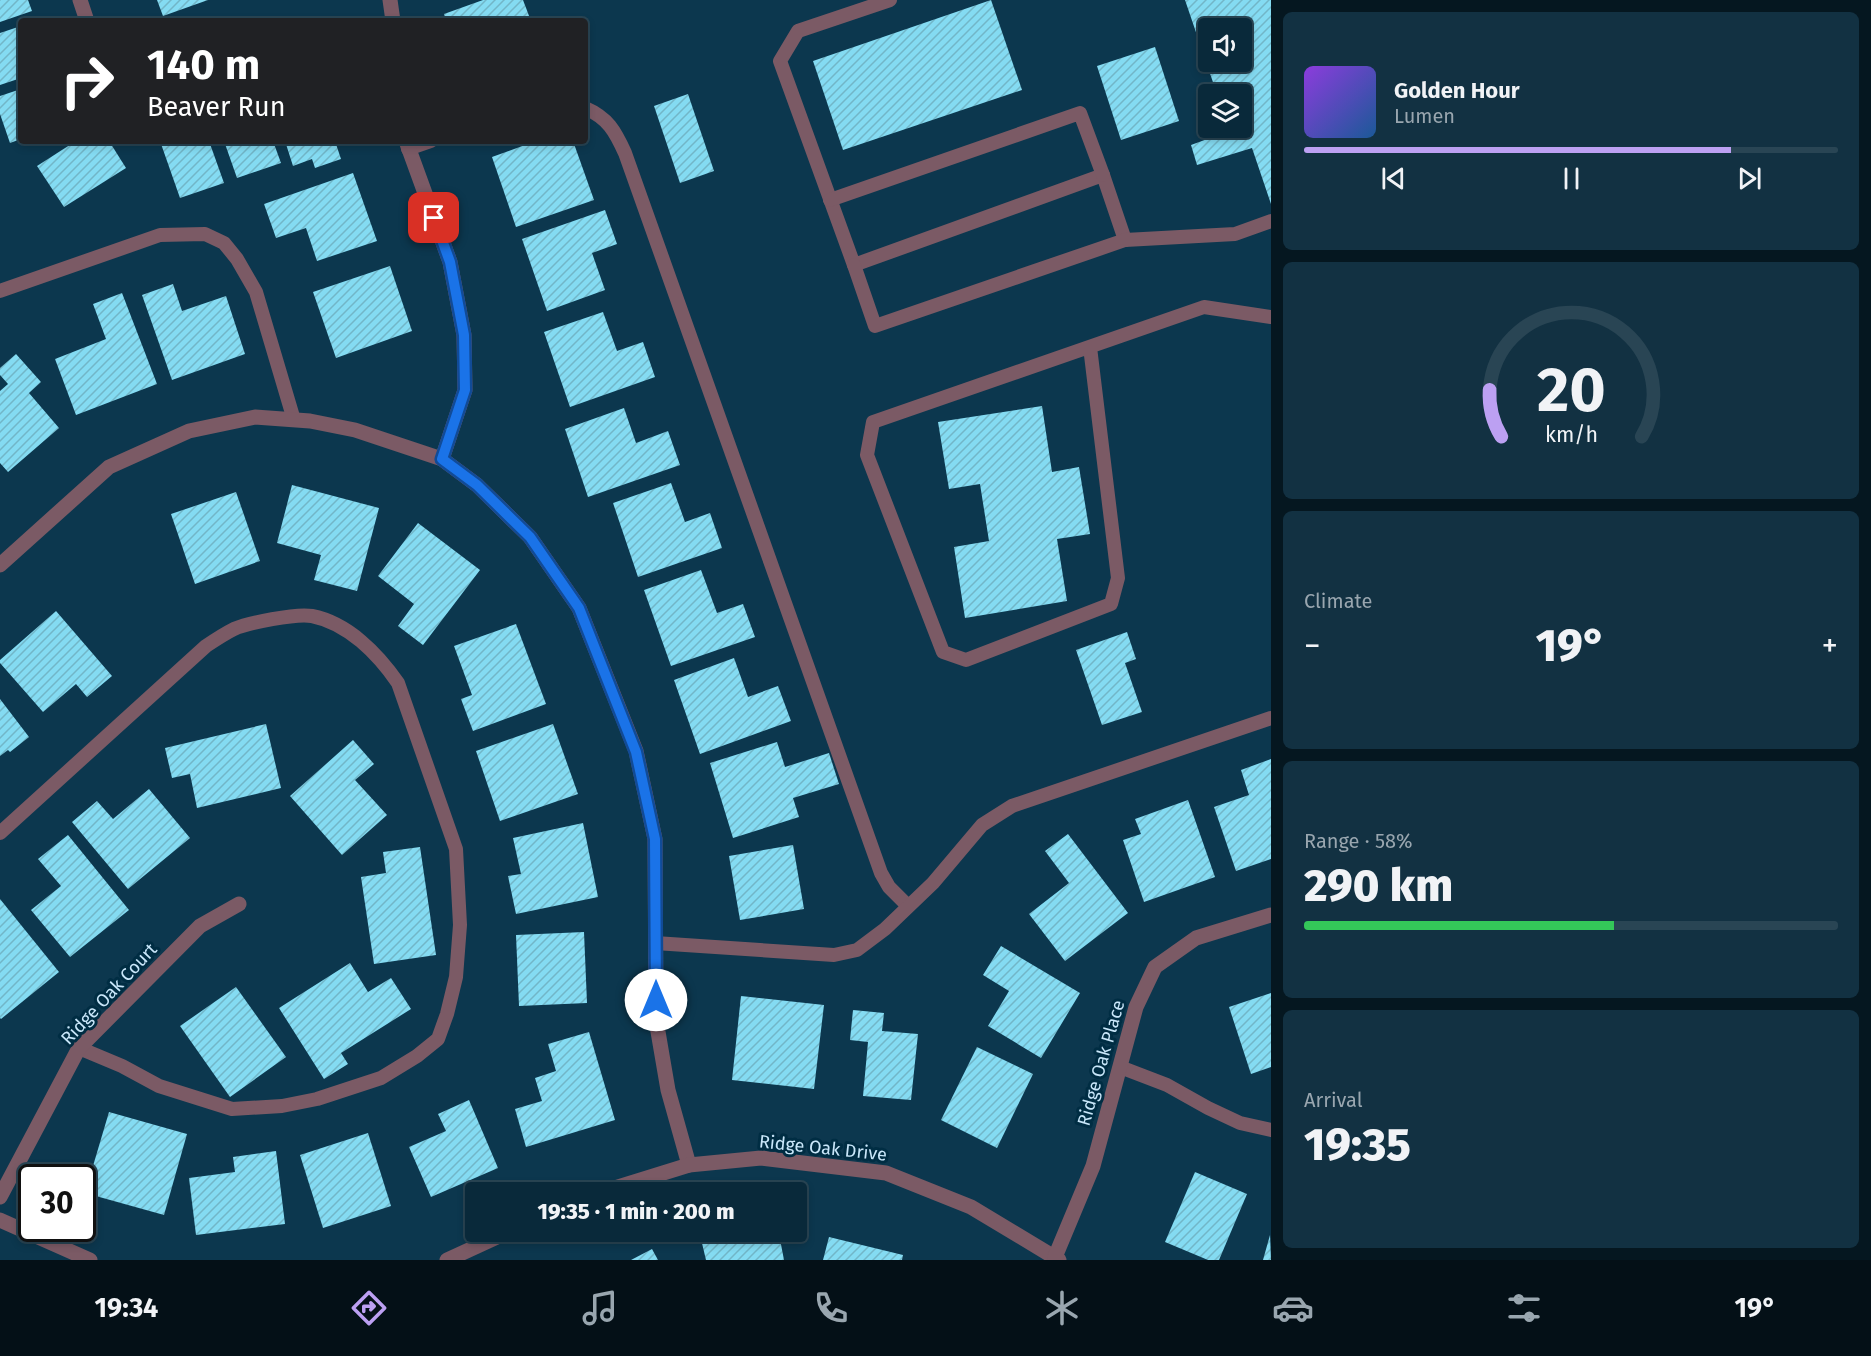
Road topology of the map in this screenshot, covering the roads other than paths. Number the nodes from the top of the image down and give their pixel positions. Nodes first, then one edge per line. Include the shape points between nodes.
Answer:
1 (80, 0) edge
2 (390, 0) edge
3 (890, 0) edge
4 (86, 18) edge
5 (393, 18) edge
6 (588, 109) edge
7 (407, 145) edge
8 (1103, 176) junction
9 (830, 200) junction
10 (1271, 221) edge
11 (1125, 240) junction
12 (854, 265) junction
13 (0, 291) edge
14 (1271, 317) edge
15 (1090, 347) junction
16 (294, 420) junction
17 (442, 459) junction
18 (0, 565) edge
19 (1271, 718) edge
20 (0, 833) edge
21 (238, 904) dead end
22 (908, 906) junction
23 (1271, 915) edge
24 (656, 943) junction
25 (79, 1048) junction
26 (1120, 1067) junction
27 (1271, 1130) edge
28 (689, 1165) junction
29 (634, 1182) edge
30 (0, 1197) edge
31 (0, 1221) edge
32 (486, 1242) edge
33 (1057, 1259) edge
34 (90, 1260) edge
35 (447, 1260) edge

1 - 4 street
2 - 5 street
3 - 9 lane via 798,31 780,61
6 - 22 lane via 615,130 625,153 881,873
7 - 17 street via 450,262 464,335 465,390
8 - 9 lane via 1080,113
8 - 11 lane
8 - 12 lane
9 - 12 lane
10 - 11 lane via 1235,234
11 - 12 lane via 875,326
13 - 16 lane via 160,235 205,234 224,243 256,292
14 - 15 lane via 1204,307
15 - 15 lane via 873,422 867,455 943,652 966,660 1111,604 1118,578
16 - 17 street via 355,430
16 - 18 street via 255,417 189,431 109,466
17 - 24 street via 477,485 530,537 579,608 636,752 655,839
19 - 22 lane via 1012,806 982,825
20 - 25 lane via 197,653 236,628 310,615 333,622 365,645 398,683 456,849 460,925 456,977 438,1039 381,1078 282,1106 232,1109 159,1086
21 - 25 street, Ridge Oak Court via 200,926
22 - 24 lane via 857,950 834,955
23 - 26 street, Ridge Oak Place via 1196,938 1155,967 1136,1007
24 - 28 street via 656,1020 668,1090
25 - 30 street, Ridge Oak Court
26 - 27 lane via 1167,1085 1240,1123
26 - 33 street, Ridge Oak Place via 1093,1166
28 - 29 street, Ridge Oak Drive
28 - 33 street, Ridge Oak Drive via 761,1158 886,1173 971,1207
31 - 34 street
32 - 35 street

